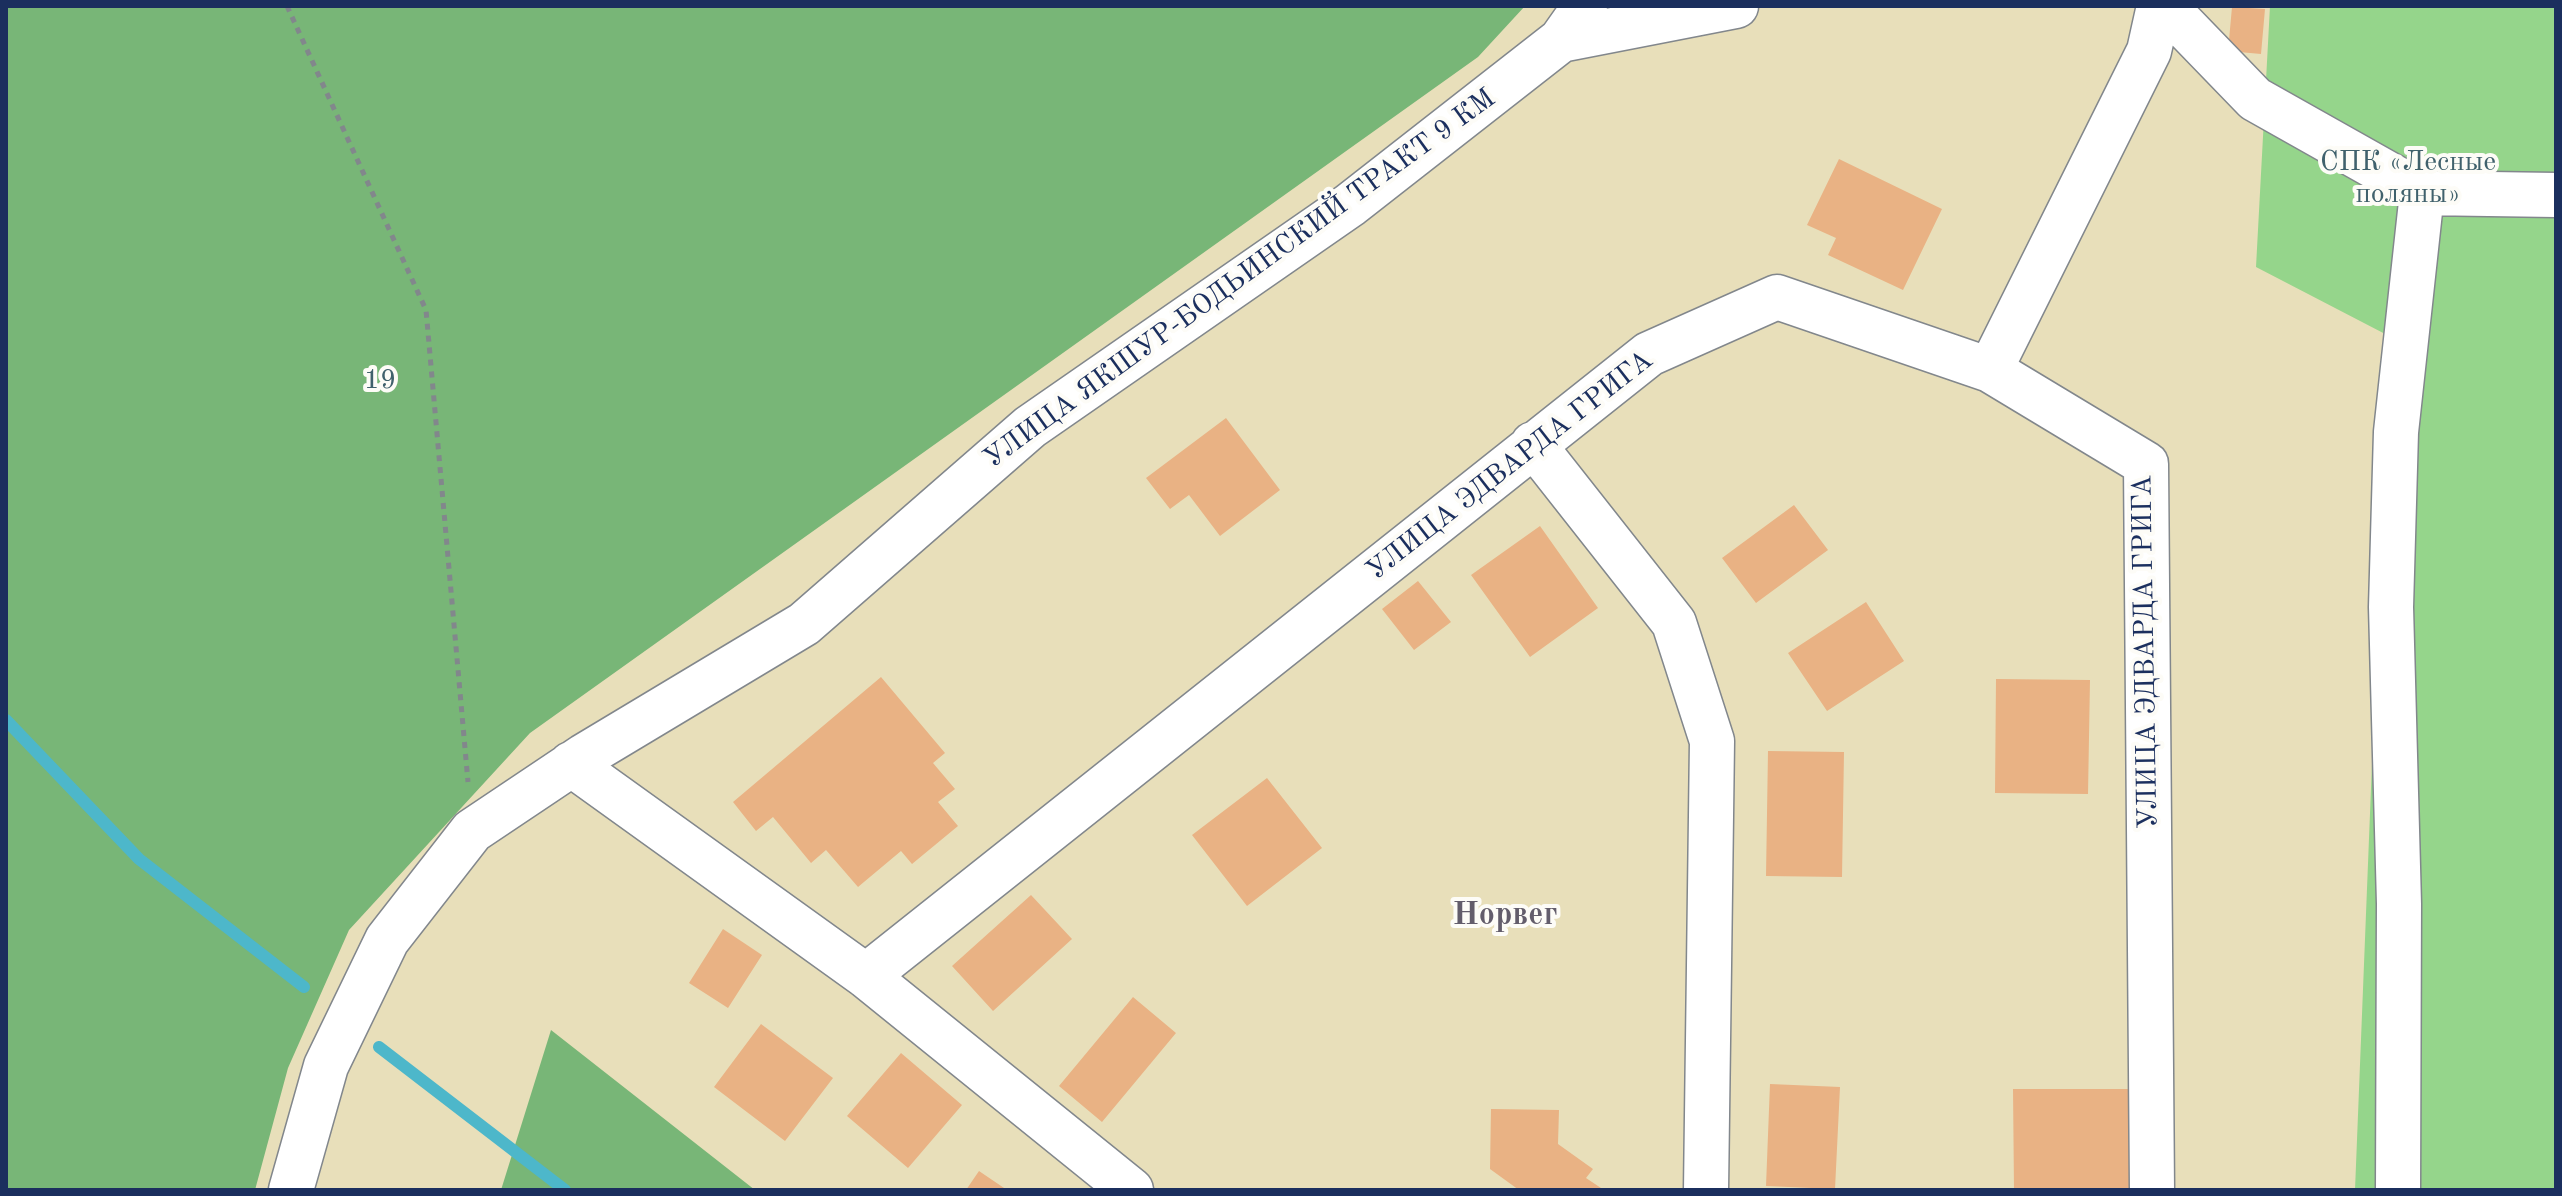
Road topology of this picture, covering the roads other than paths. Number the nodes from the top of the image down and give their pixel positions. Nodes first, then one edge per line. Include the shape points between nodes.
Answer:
1 (1736, 6) edge
2 (2159, 6) edge
3 (2165, 6) edge
4 (1573, 23) edge
5 (2422, 193) junction
6 (2556, 195) edge
7 (1990, 370) junction
8 (1533, 444) junction
9 (571, 764) junction
10 (866, 976) junction
11 (291, 1190) edge
12 (1131, 1190) edge
13 (1706, 1190) edge
14 (2152, 1190) edge
15 (2398, 1190) edge

1 - 4 street
2 - 7 street via 2149,51
3 - 5 street via 2255,99
4 - 9 street, УЛИЦА ЯКШУР-БОДЬИНСКИЙ ТРАКТ 9 КМ via 1350,205 1030,427 804,624
5 - 6 street
5 - 15 street via 2396,432 2391,607 2399,904
7 - 8 street, УЛИЦА ЭДВАРДА ГРИГА via 1777,297 1649,354
7 - 14 street, УЛИЦА ЭДВАРДА ГРИГА via 2146,464
8 - 10 street, УЛИЦА ЭДВАРДА ГРИГА
8 - 13 street via 1674,623 1712,741
9 - 10 street
9 - 11 street, УЛИЦА ЯКШУР-БОДЬИНСКИЙ ТРАКТ 9 КМ via 472,831 387,940 326,1066
10 - 12 street

